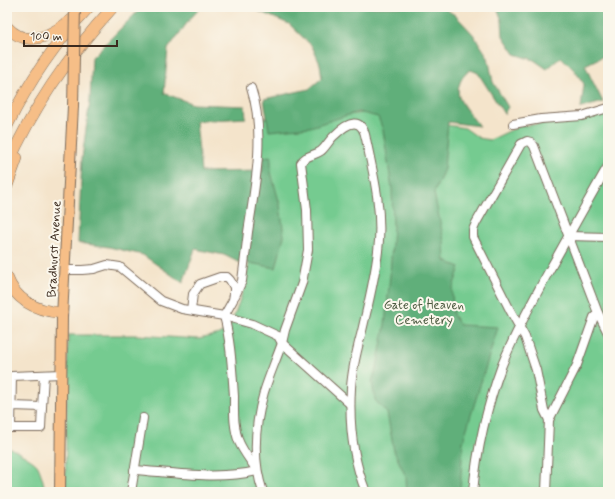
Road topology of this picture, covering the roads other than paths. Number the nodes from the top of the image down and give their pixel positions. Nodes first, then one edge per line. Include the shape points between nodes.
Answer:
1 (75, 7) edge
2 (89, 7) edge
3 (113, 7) edge
4 (7, 27) edge
5 (251, 88) dead end
6 (608, 108) edge
7 (28, 124) junction
8 (513, 124) dead end
9 (7, 126) edge
10 (7, 166) edge
11 (608, 166) edge
12 (7, 186) edge
13 (568, 236) junction
14 (608, 237) edge
15 (65, 270) junction
16 (7, 277) edge
17 (233, 300) junction
18 (191, 310) junction
19 (62, 313) junction
20 (598, 313) junction
21 (224, 316) junction
22 (519, 326) junction
23 (608, 333) edge
24 (282, 343) junction
25 (61, 374) junction
26 (44, 375) junction
27 (350, 404) junction
28 (12, 406) junction
29 (42, 407) junction
30 (143, 418) dead end
31 (549, 420) junction
32 (134, 470) junction
33 (257, 471) junction
34 (60, 492) edge
35 (131, 492) edge
36 (263, 492) edge
37 (366, 492) edge
38 (473, 492) edge
39 (546, 492) edge

1 - 15 main road, Bradhurst Avenue, bridge
2 - 4 highway via 56,31 41,38 22,37
2 - 9 highway via 45,62
3 - 7 highway via 65,66
5 - 17 street via 258,120 255,184 242,281
6 - 8 street via 582,116
7 - 10 highway
7 - 12 highway
11 - 13 street
13 - 14 street
13 - 20 street
13 - 22 street
13 - 22 street via 534,146 527,141 521,144 472,230 473,237
15 - 18 street via 82,270 107,264 120,268 161,301
15 - 19 main road, Bradhurst Avenue
16 - 19 highway via 17,294 31,305 46,311
17 - 18 street via 234,287 227,277 220,277 200,284 193,294
17 - 21 street
18 - 21 street
19 - 25 main road, Bradhurst Avenue
20 - 23 street
20 - 31 street via 594,317 578,365
21 - 24 street via 252,324 278,336
21 - 33 street via 231,359 235,428 245,454
22 - 31 street via 536,370 544,410
22 - 38 street via 489,403 478,452
24 - 27 street
24 - 27 street via 302,283 308,250 307,210 301,163 307,156 323,149 341,130 358,124 364,130 372,168 380,231 369,301 352,373
24 - 33 street via 260,407 256,437
25 - 26 street
25 - 34 main road, Bradhurst Avenue
26 - 28 street via 12,376
26 - 29 street
27 - 37 street via 356,458
28 - 29 street
28 - 29 street via 11,428 41,428
30 - 32 street
31 - 39 street
32 - 33 street via 206,475
32 - 35 street
33 - 36 street

